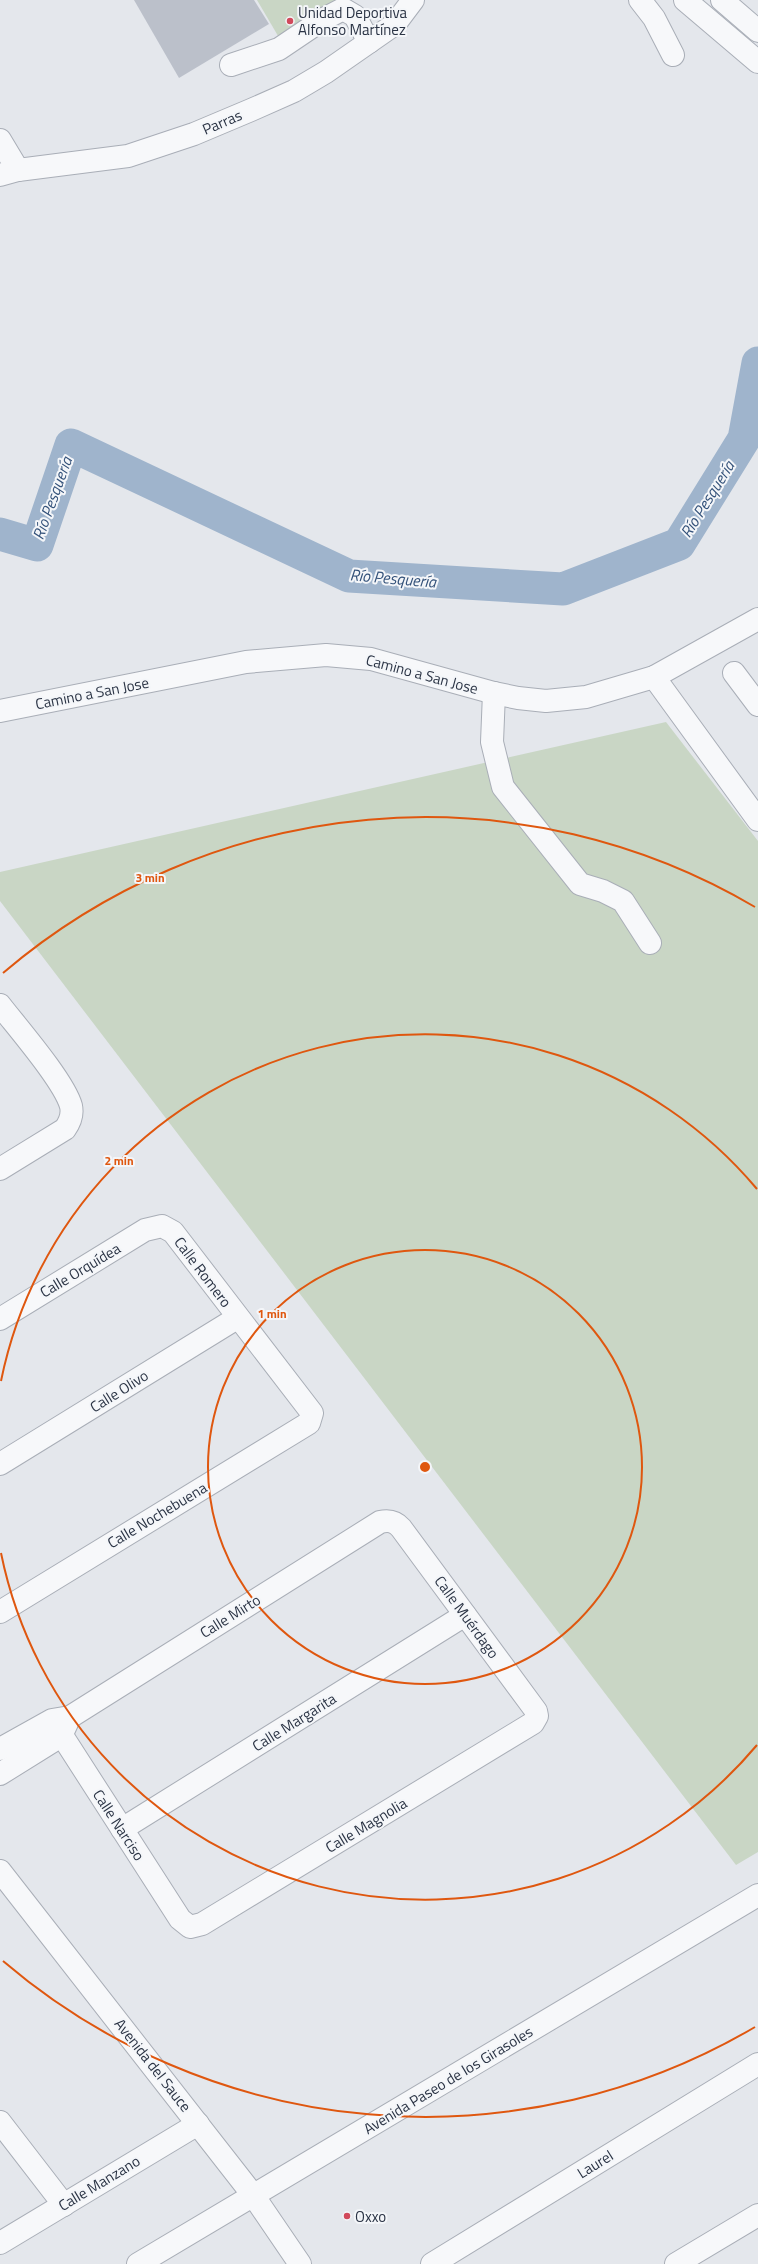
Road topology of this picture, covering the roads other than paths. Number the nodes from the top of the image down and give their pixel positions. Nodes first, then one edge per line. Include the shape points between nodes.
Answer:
1 (413, 0) edge
2 (431, 0) edge
3 (640, 0) edge
4 (685, 0) edge
5 (722, 0) edge
6 (395, 24) junction
7 (758, 31) edge
8 (369, 42) junction
9 (673, 55) dead end
10 (758, 62) edge
11 (231, 65) dead end
12 (0, 140) edge
13 (9, 172) edge
14 (758, 619) edge
15 (734, 673) dead end
16 (654, 677) junction
17 (494, 693) junction
18 (758, 705) edge
19 (0, 711) edge
20 (758, 820) edge
21 (650, 943) dead end
22 (4, 1017) edge
23 (0, 1169) edge
24 (162, 1226) joint
25 (237, 1318) junction
26 (0, 1319) edge
27 (312, 1417) joint
28 (0, 1464) edge
29 (392, 1521) joint
30 (0, 1612) edge
31 (465, 1615) junction
32 (537, 1716) joint
33 (61, 1724) junction
34 (0, 1749) edge
35 (0, 1774) edge
36 (122, 1829) junction
37 (0, 1870) edge
38 (758, 1895) edge
39 (190, 1927) joint
40 (758, 2064) edge
41 (0, 2122) edge
42 (198, 2124) junction
43 (253, 2195) junction
44 (64, 2205) junction
45 (758, 2215) edge
46 (0, 2243) edge
47 (138, 2264) edge
48 (300, 2264) edge
49 (432, 2264) edge
50 (676, 2264) edge

1 - 6 street, Parras
2 - 6 street
3 - 9 street via 654,18
4 - 10 street
5 - 7 street
6 - 8 street, Parras
8 - 11 street via 355,16 343,9 279,49
8 - 13 street, Parras via 294,91 150,150 105,160
12 - 13 street
14 - 16 street, Camino a San Jose
15 - 18 street
16 - 17 street, Camino a San Jose via 586,696 546,701
16 - 20 street
17 - 19 street, Camino a San Jose via 371,659 326,655 246,662
17 - 21 street via 492,742 503,787 580,884 623,901
22 - 23 street via 58,1082 72,1112 65,1129
24 - 25 street, Calle Romero via 173,1232
24 - 26 street, Calle Orquídea via 146,1230
25 - 27 street, Calle Romero via 310,1409
25 - 28 street, Calle Olivo
27 - 30 street, Calle Nochebuena via 304,1426
29 - 31 street, Calle Muérdago via 401,1528
29 - 33 street, Calle Mirto via 380,1522
31 - 32 street, Calle Muérdago via 536,1711
31 - 36 street, Calle Margarita
32 - 39 street, Calle Magnolia via 526,1728 202,1924
33 - 34 street, Calle Mirto
33 - 35 street, Calle Mirto
33 - 36 street, Calle Narciso
36 - 39 street, Calle Narciso via 180,1919
37 - 42 street, Avenida del Sauce
38 - 43 street, Avenida Paseo de los Girasoles
40 - 49 street, Laurel
41 - 44 street
42 - 43 street, Avenida del Sauce
42 - 44 street, Calle Manzano
43 - 47 street, Avenida Paseo de los Girasoles
43 - 48 street, Avenida del Sauce
44 - 46 street, Calle Manzano
45 - 50 street

